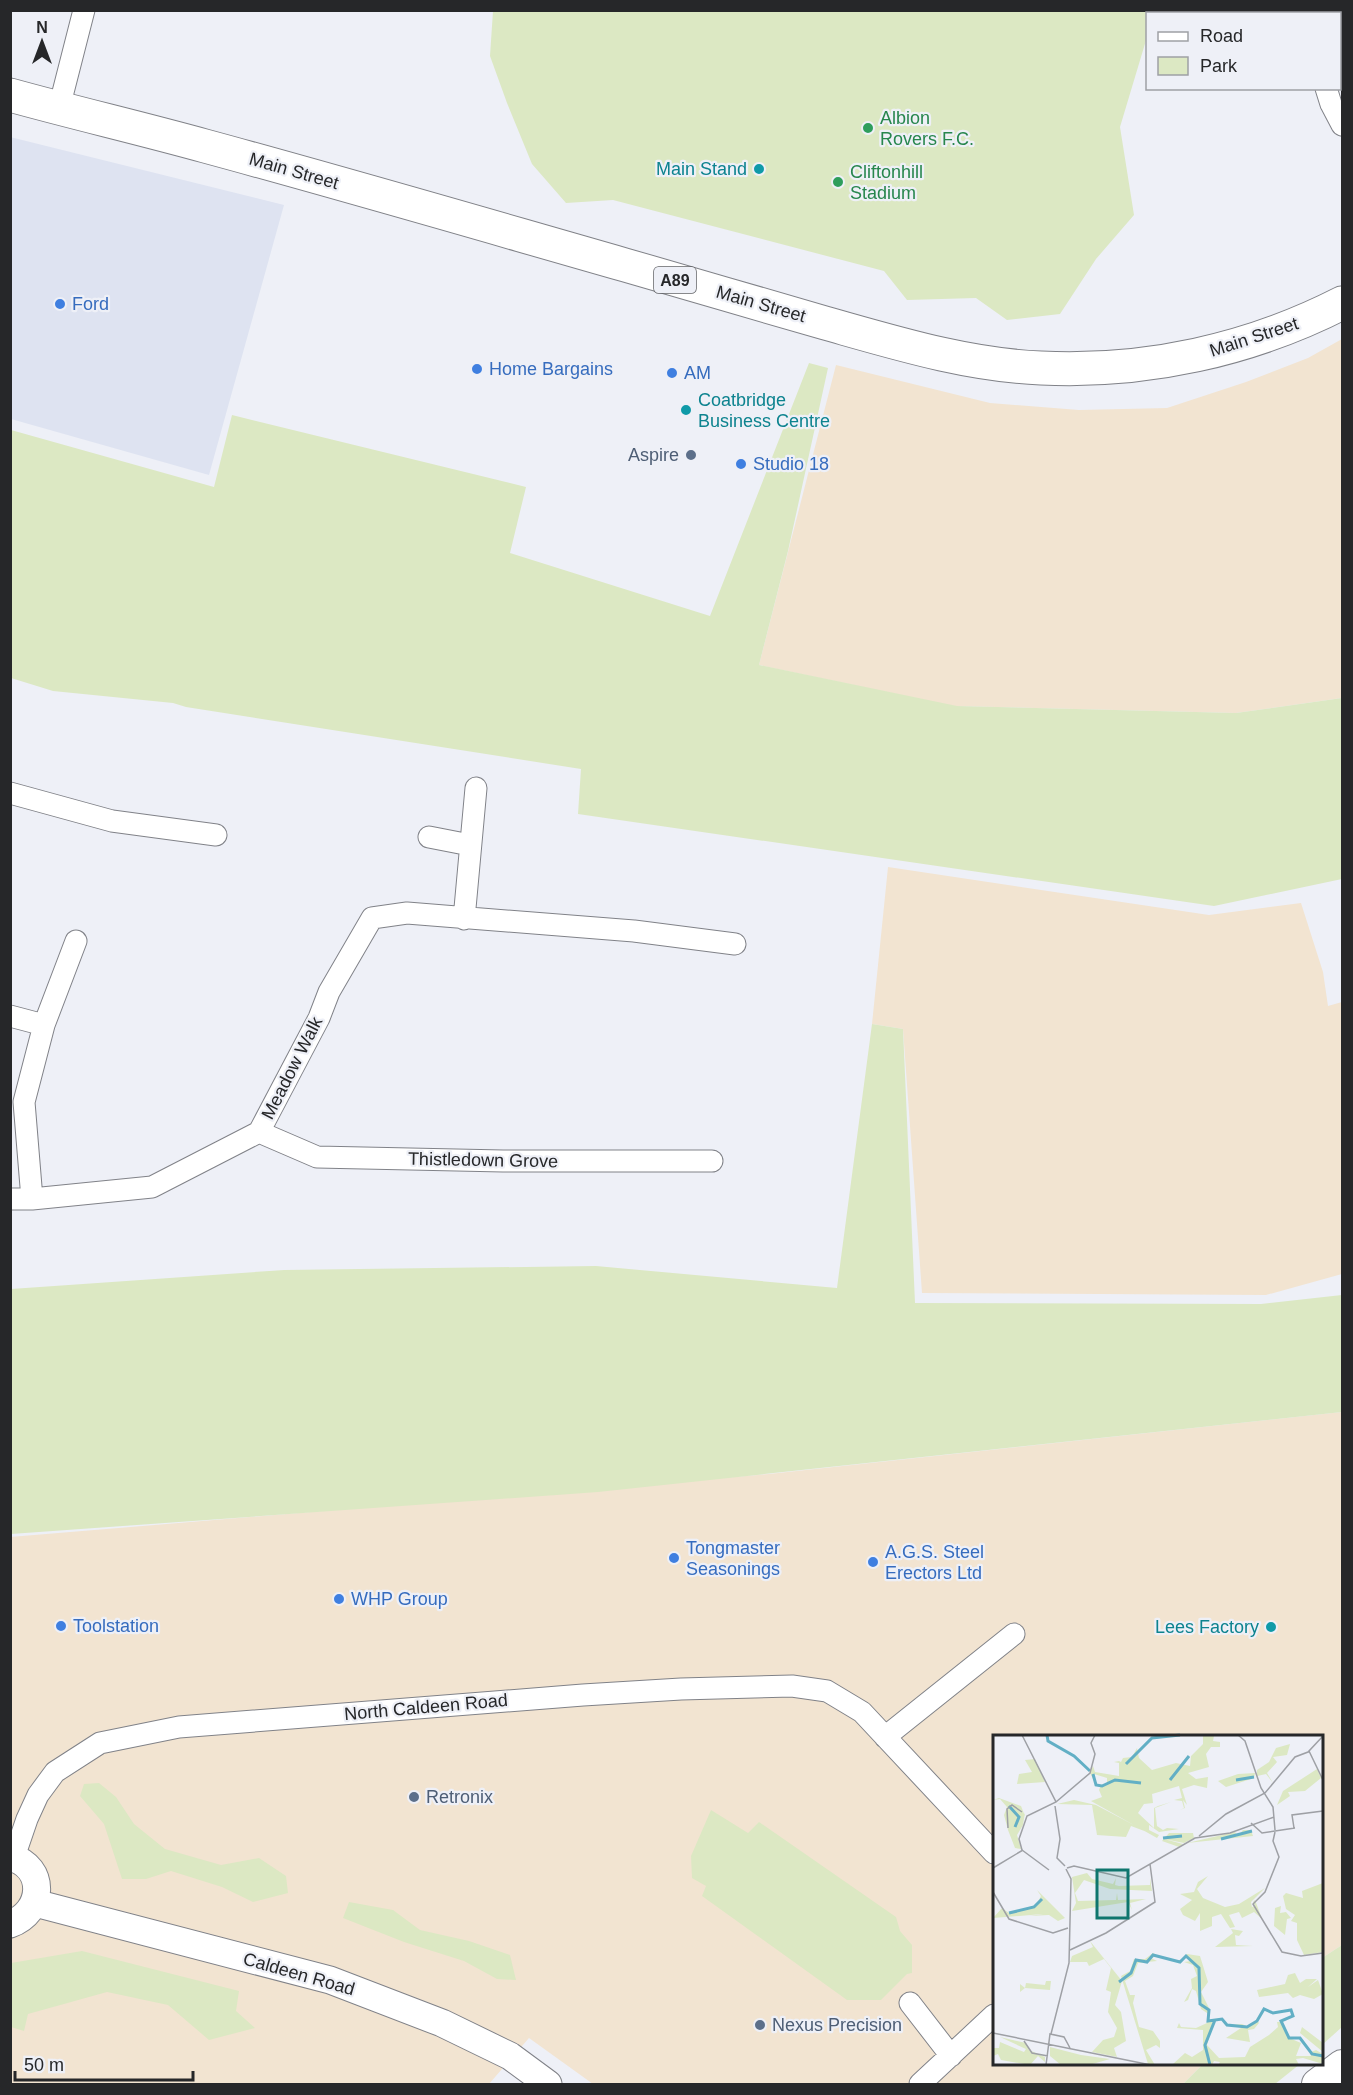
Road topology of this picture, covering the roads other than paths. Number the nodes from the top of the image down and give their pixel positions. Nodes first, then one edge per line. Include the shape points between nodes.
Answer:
1 (84, 10) edge
2 (1327, 90) edge
3 (10, 95) edge
4 (59, 108) junction
5 (1342, 125) edge
6 (1342, 303) edge
7 (476, 788) dead end
8 (10, 793) edge
9 (216, 835) dead end
10 (429, 837) dead end
11 (470, 845) junction
12 (464, 919) junction
13 (76, 941) dead end
14 (735, 944) dead end
15 (10, 1016) edge
16 (44, 1025) junction
17 (259, 1132) junction
18 (712, 1161) dead end
19 (10, 1199) edge
20 (32, 1199) junction
21 (1014, 1634) dead end
22 (885, 1737) junction
23 (993, 1852) edge
24 (12, 1857) edge
25 (35, 1903) junction
26 (10, 1924) edge
27 (910, 2003) dead end
28 (993, 2016) edge
29 (951, 2056) junction
30 (1342, 2065) edge
31 (548, 2085) edge
32 (920, 2085) edge
33 (1317, 2085) edge

1 - 4 street
2 - 5 street
3 - 4 main road, Main Street / A89
4 - 6 main road, Main Street / A89 via 962,359 1040,368 1134,365 1243,344
7 - 11 street
8 - 9 street via 112,822
10 - 11 street
11 - 12 street
12 - 14 street, Meadow Walk via 634,931
12 - 17 street, Meadow Walk via 407,913 372,918 329,992
13 - 16 street
15 - 16 street
16 - 20 street via 24,1102
17 - 18 street, Thistledown Grove via 317,1157
17 - 20 street, Meadow Walk via 152,1187
19 - 20 street, Meadow Walk
21 - 22 street
22 - 23 street, North Caldeen Road
22 - 24 street, North Caldeen Road via 862,1712 827,1690 792,1686 583,1695 179,1727 100,1743 55,1772 35,1803
24 - 25 street via 31,1871 37,1890
25 - 26 street via 23,1919
25 - 31 street, Caldeen Road via 330,1980 442,2023 510,2056
27 - 29 street
28 - 29 street
29 - 32 street
30 - 33 main road

